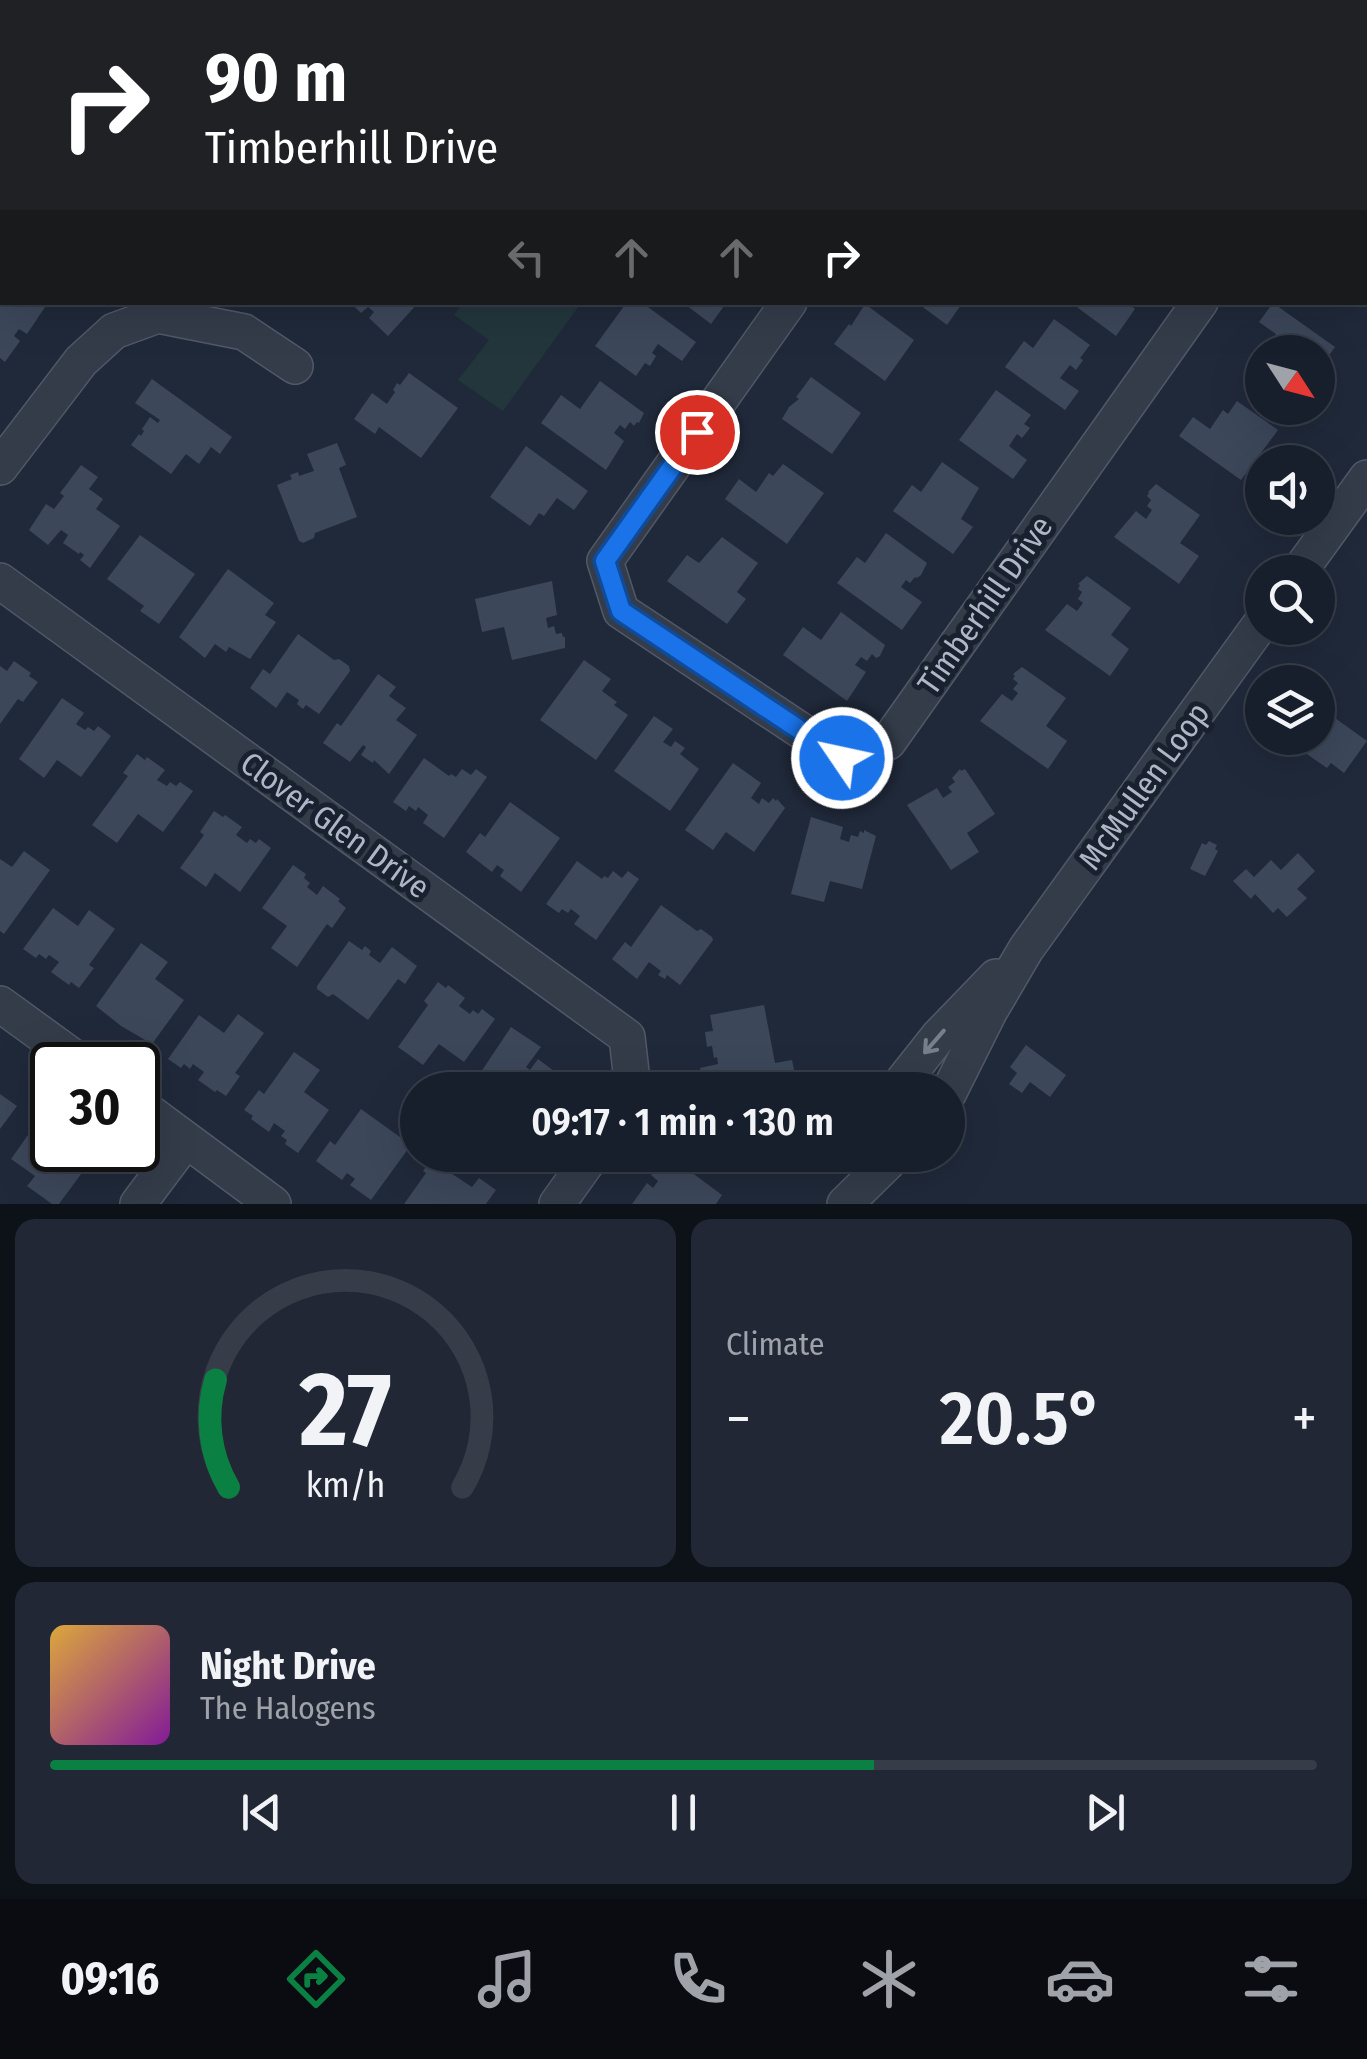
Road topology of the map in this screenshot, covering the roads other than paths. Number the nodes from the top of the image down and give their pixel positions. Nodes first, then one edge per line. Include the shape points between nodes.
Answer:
1 (787, 305) edge
2 (1198, 305) edge
3 (295, 366) dead end
4 (0, 467) edge
5 (1367, 478) edge
6 (1311, 555) edge
7 (0, 580) edge
8 (1245, 645) edge
9 (1026, 949) junction
10 (0, 1004) edge
11 (52, 1042) edge
12 (632, 1072) edge
13 (908, 1072) edge
14 (959, 1072) edge
15 (160, 1120) edge
16 (186, 1140) junction
17 (580, 1172) edge
18 (853, 1172) edge
19 (877, 1172) edge
20 (138, 1204) edge
21 (273, 1204) edge
22 (557, 1204) edge
23 (842, 1204) edge

1 - 2 street, Timberhill Drive via 605,561 621,611 842,758 888,742
3 - 4 street via 244,332 158,315 114,331 82,360
5 - 6 street
7 - 12 street, Clover Glen Drive via 627,1038
8 - 9 street, McMullen Loop
9 -> 13 street, McMullen Loop
9 - 14 street, McMullen Loop
10 - 11 street
15 - 16 street
16 - 20 street
16 - 21 street
17 - 22 street
18 - 23 street
19 - 23 street

